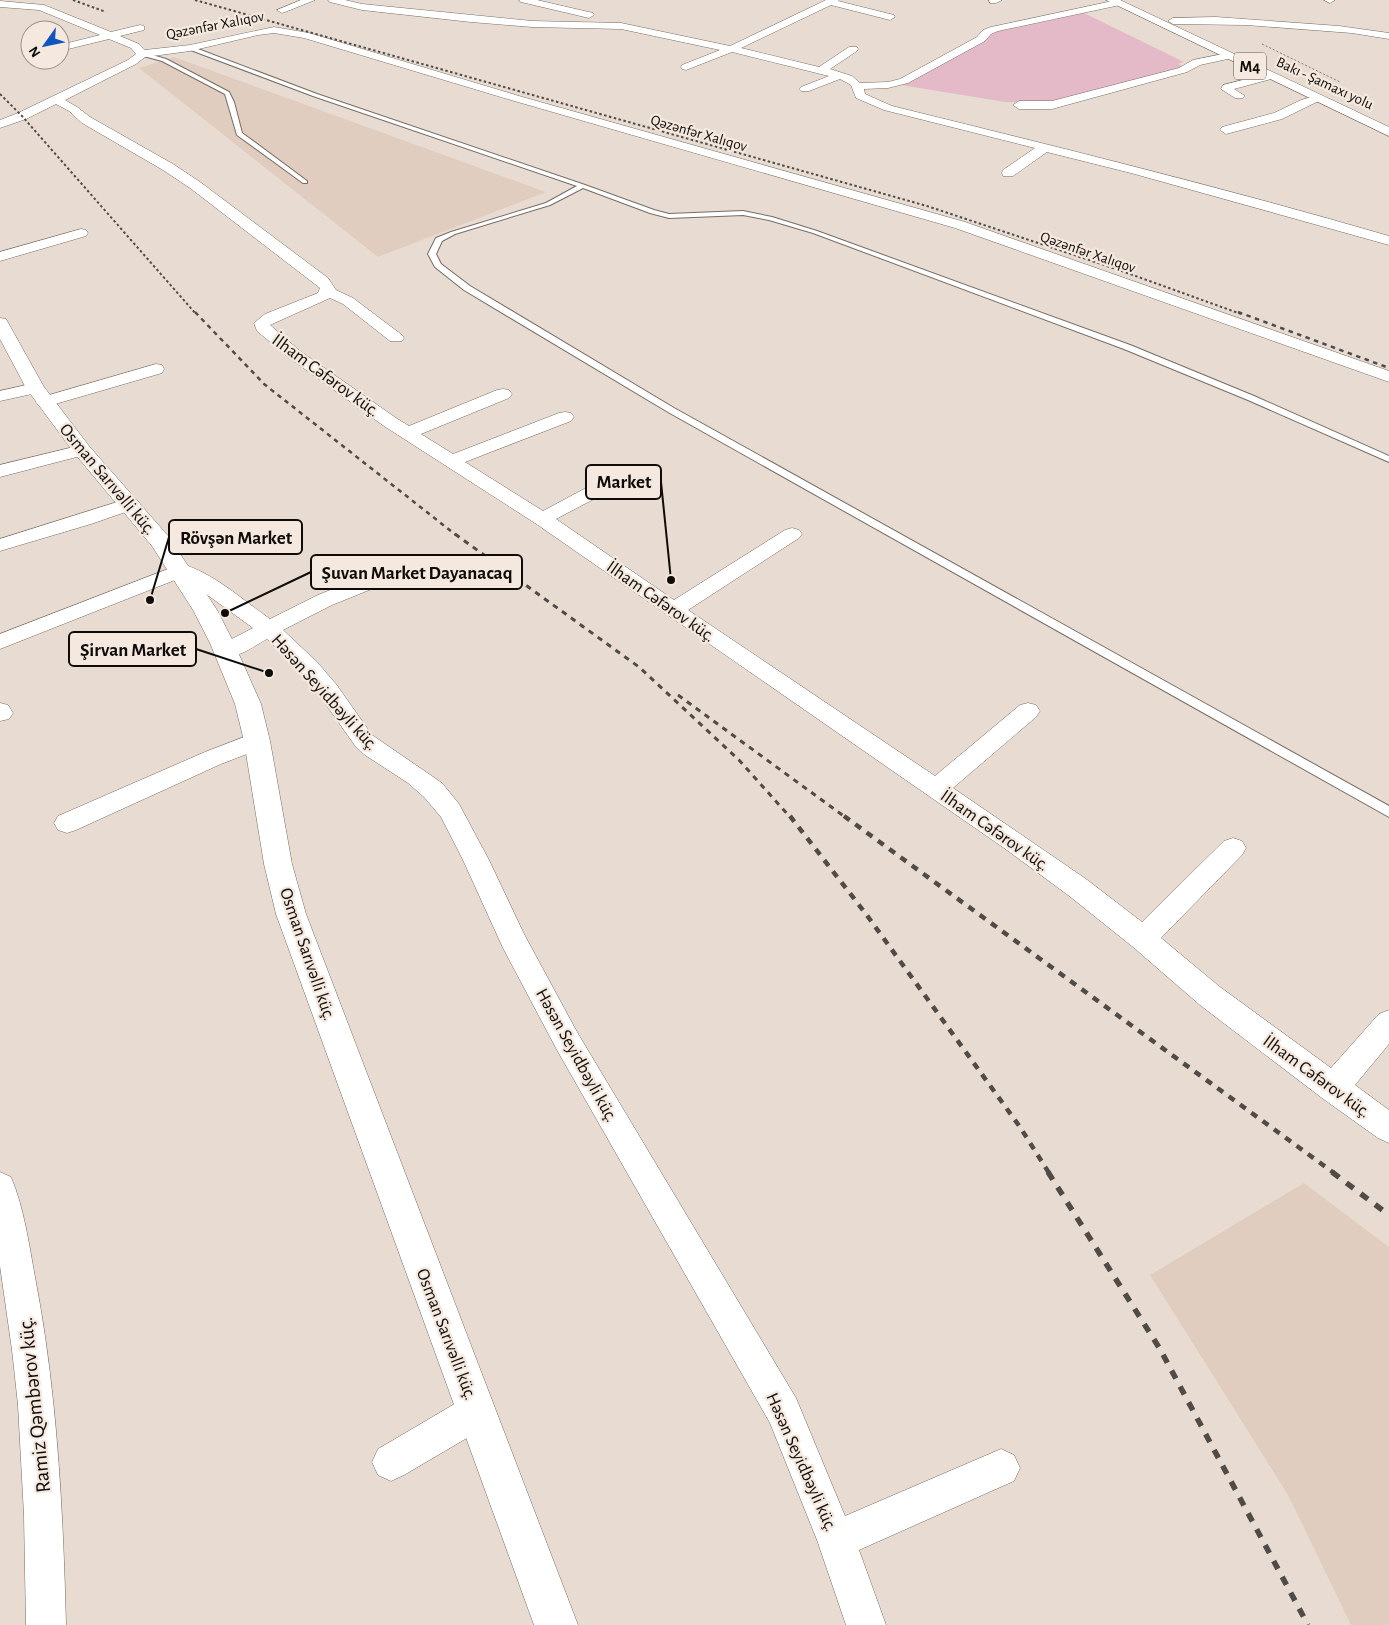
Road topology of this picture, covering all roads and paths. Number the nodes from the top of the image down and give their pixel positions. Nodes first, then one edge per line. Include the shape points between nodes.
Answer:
1 (310, 0) edge
2 (524, 0) edge
3 (343, 1) edge
4 (831, 1) edge
5 (1119, 1) edge
6 (1063, 3) dead end
7 (0, 4) edge
8 (282, 10) dead end
9 (1079, 10) junction
10 (890, 17) dead end
11 (1173, 21) junction
12 (1225, 21) junction
13 (1373, 22) dead end
14 (604, 25) junction
15 (140, 28) dead end
16 (1344, 30) junction
17 (113, 36) junction
18 (1389, 36) edge
19 (70, 46) edge
20 (190, 48) junction
21 (853, 48) dead end
22 (731, 49) junction
23 (142, 54) junction
24 (1228, 56) junction
25 (686, 67) dead end
26 (822, 70) junction
27 (840, 75) junction
28 (1271, 76) junction
29 (1340, 82) dead end
30 (858, 86) junction
31 (805, 89) dead end
32 (1239, 96) dead end
33 (1319, 98) junction
34 (55, 99) junction
35 (1019, 105) dead end
36 (1389, 122) edge
37 (0, 124) edge
38 (1226, 130) dead end
39 (1389, 132) edge
40 (1044, 148) junction
41 (1008, 173) dead end
42 (305, 182) dead end
43 (583, 186) junction
44 (81, 233) dead end
45 (1389, 241) edge
46 (0, 257) edge
47 (328, 292) junction
48 (0, 323) edge
49 (396, 338) dead end
50 (156, 369) dead end
51 (1389, 377) edge
52 (503, 394) dead end
53 (40, 395) junction
54 (0, 396) edge
55 (565, 417) dead end
56 (407, 433) junction
57 (82, 450) junction
58 (1389, 459) edge
59 (451, 461) junction
60 (0, 471) edge
61 (619, 478) dead end
62 (130, 504) junction
63 (542, 519) junction
64 (792, 534) dead end
65 (0, 545) edge
66 (181, 570) junction
67 (372, 581) dead end
68 (673, 610) junction
69 (269, 629) junction
70 (0, 642) edge
71 (226, 651) junction
72 (1028, 711) dead end
73 (257, 741) junction
74 (936, 789) junction
75 (1389, 812) edge
76 (67, 822) dead end
77 (1234, 848) dead end
78 (1143, 939) junction
79 (1389, 1023) edge
80 (1333, 1088) junction
81 (1389, 1128) edge
82 (0, 1188) edge
83 (476, 1412) junction
84 (391, 1462) dead end
85 (1001, 1468) dead end
86 (836, 1540) junction
87 (46, 1625) edge
88 (556, 1625) edge
89 (866, 1625) edge

1 - 8 street
2 - 14 street via 585,14
3 - 14 street via 480,20
4 - 10 street
4 - 22 street
5 - 9 street
5 - 11 main road, Bakı - Şamaxı yolu / M4
5 - 24 main road, Bakı - Şamaxı yolu / M4
6 - 9 street
7 - 17 street via 41,7
9 - 30 street via 987,32 981,39 904,81
11 - 12 street
11 - 36 main road, Bakı - Şamaxı yolu / M4
12 - 16 street
12 - 29 path via 1261,44
13 - 16 street
14 - 22 street
15 - 17 street
16 - 18 street
17 - 19 street
17 - 23 street via 135,46
20 - 23 street, Qəzənfər Xalıqov
20 - 43 lane via 316,95
20 - 51 street, Qəzənfər Xalıqov via 274,30 305,35 960,225
21 - 26 street
22 - 25 street
22 - 26 street
23 - 34 street, Qəzənfər Xalıqov via 132,62
23 - 42 lane via 164,60 227,92 239,134
24 - 28 main road, Bakı - Şamaxı yolu / M4
24 - 35 street via 1052,105
26 - 27 street
27 - 30 street
27 - 31 street
28 - 32 street via 1227,87
28 - 33 main road, Bakı - Şamaxı yolu / M4
30 - 40 street via 860,96 881,106
33 - 38 street via 1278,116
33 - 39 main road, Bakı - Şamaxı yolu / M4
34 - 37 street, Qəzənfər Xalıqov
34 - 47 street via 195,184 323,281
40 - 41 street
40 - 45 street via 1173,180
43 - 58 lane via 669,216 743,214 770,218 815,232 1127,346
43 - 75 lane via 548,204 453,233 439,240 432,254 438,265 467,288 671,410
44 - 46 street
47 - 49 street via 348,301
47 - 56 street, İlham Cəfərov küç. via 317,300 271,318 262,323 263,328 294,354
48 - 53 main road, Osman Sarıvəlli küç.
50 - 53 street
52 - 56 street
53 - 54 street
53 - 57 main road, Osman Sarıvəlli küç.
55 - 59 street
56 - 59 street, İlham Cəfərov küç.
57 - 60 street
57 - 62 main road, Osman Sarıvəlli küç.
59 - 63 street, İlham Cəfərov küç.
61 - 63 street
62 - 65 street
62 - 66 main road, Osman Sarıvəlli küç.
63 - 68 street, İlham Cəfərov küç.
64 - 68 street
66 - 69 street, Həsən Seyidbəyli küç.
66 - 70 street
66 - 71 main road, Osman Sarıvəlli küç.
67 - 69 street via 324,600
68 - 74 street, İlham Cəfərov küç.
69 - 71 street
69 - 86 street, Həsən Seyidbəyli küç. via 322,682 364,741 433,790 450,811 513,940 567,1040 783,1411
71 - 73 main road, Osman Sarıvəlli küç. via 248,704
72 - 74 street
73 - 76 street
73 - 83 main road, Osman Sarıvəlli küç. via 278,864 291,914
74 - 78 street, İlham Cəfərov küç. via 1077,887
77 - 78 street
78 - 80 street, İlham Cəfərov küç. via 1210,996
79 - 80 street
80 - 81 street, İlham Cəfərov küç.
82 - 87 street, Ramiz Qəmbərov küç. via 14,1246 31,1358 45,1512
83 - 84 street
83 - 88 main road, Osman Sarıvəlli küç.
85 - 86 street
86 - 89 street, Həsən Seyidbəyli küç.

